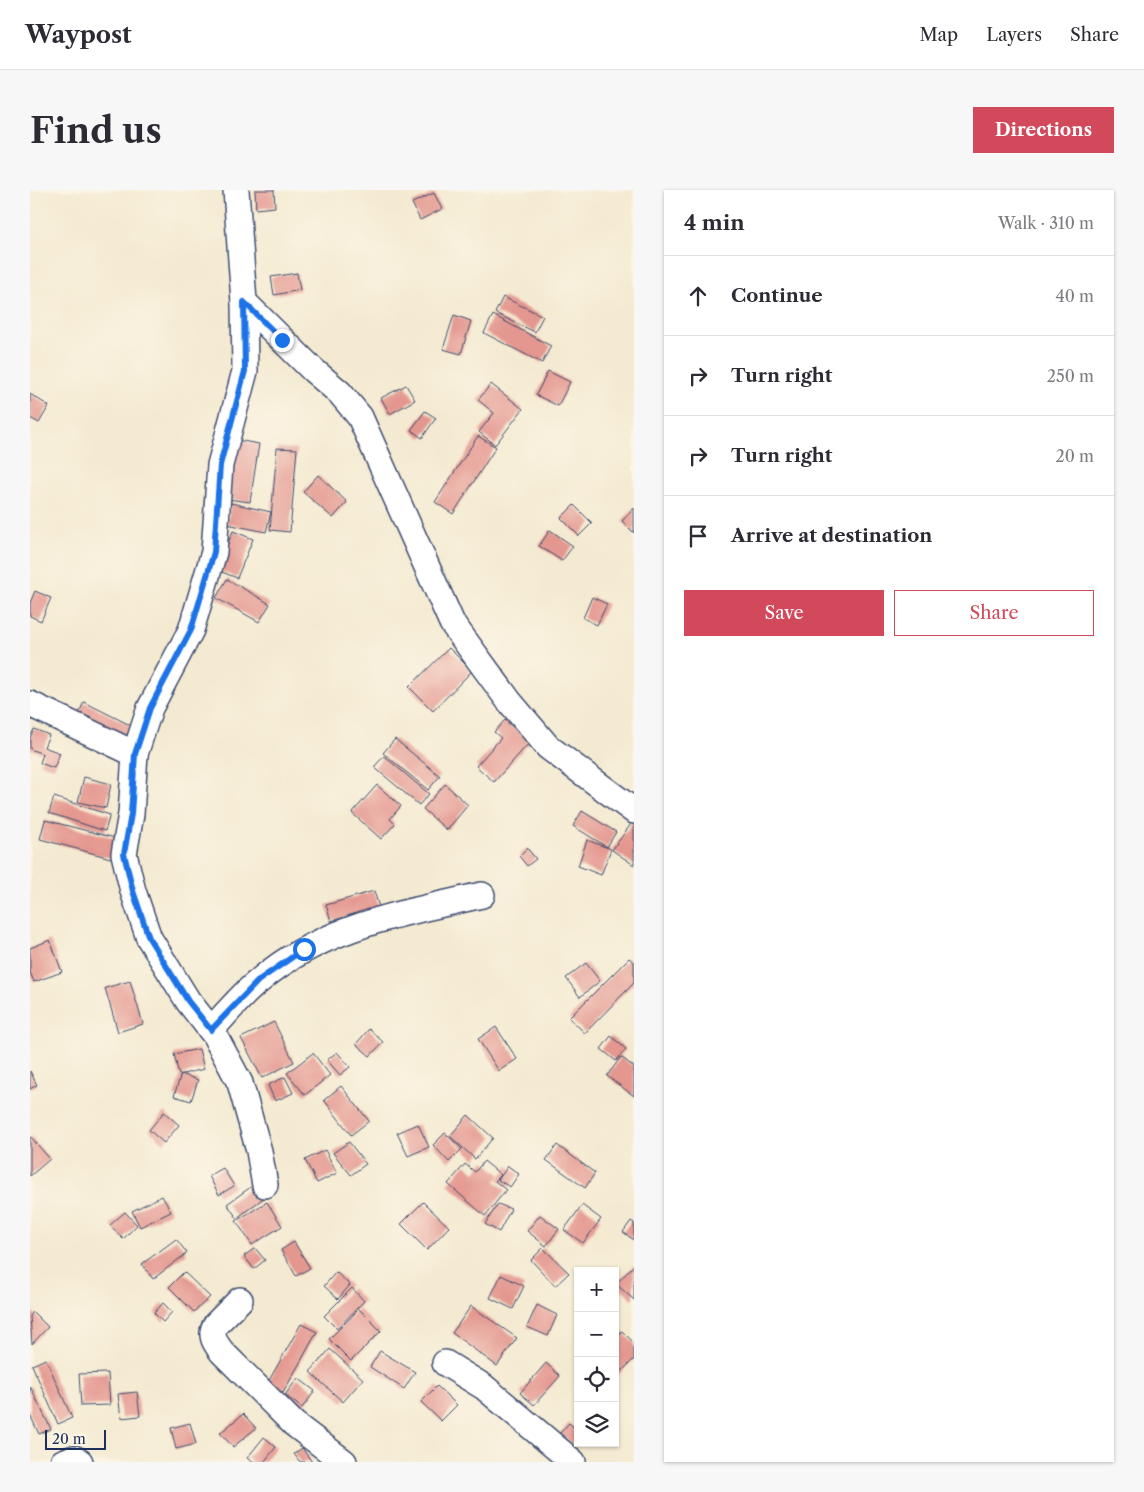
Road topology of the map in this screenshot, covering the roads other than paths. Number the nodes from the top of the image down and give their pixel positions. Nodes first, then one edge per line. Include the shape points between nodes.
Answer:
1 (236, 190) edge
2 (244, 302) junction
3 (30, 704) edge
4 (135, 754) junction
5 (634, 811) edge
6 (482, 895) dead end
7 (211, 1030) junction
8 (264, 1185) dead end
9 (240, 1300) dead end
10 (445, 1362) dead end
11 (63, 1462) edge
12 (80, 1462) edge
13 (344, 1462) edge
14 (573, 1462) edge

1 - 2 street
2 - 4 street via 245,371 220,465 214,552 191,630 150,708
2 - 5 street via 340,393 360,417 452,623 508,701 548,746
3 - 4 street
4 - 7 street via 131,814 124,854 133,891 149,938 188,1001
6 - 7 street via 368,922 304,949 259,980
7 - 8 street via 240,1083 259,1151
9 - 13 street via 216,1324 213,1340 294,1424
10 - 14 street via 484,1388
11 - 12 street via 74,1458

